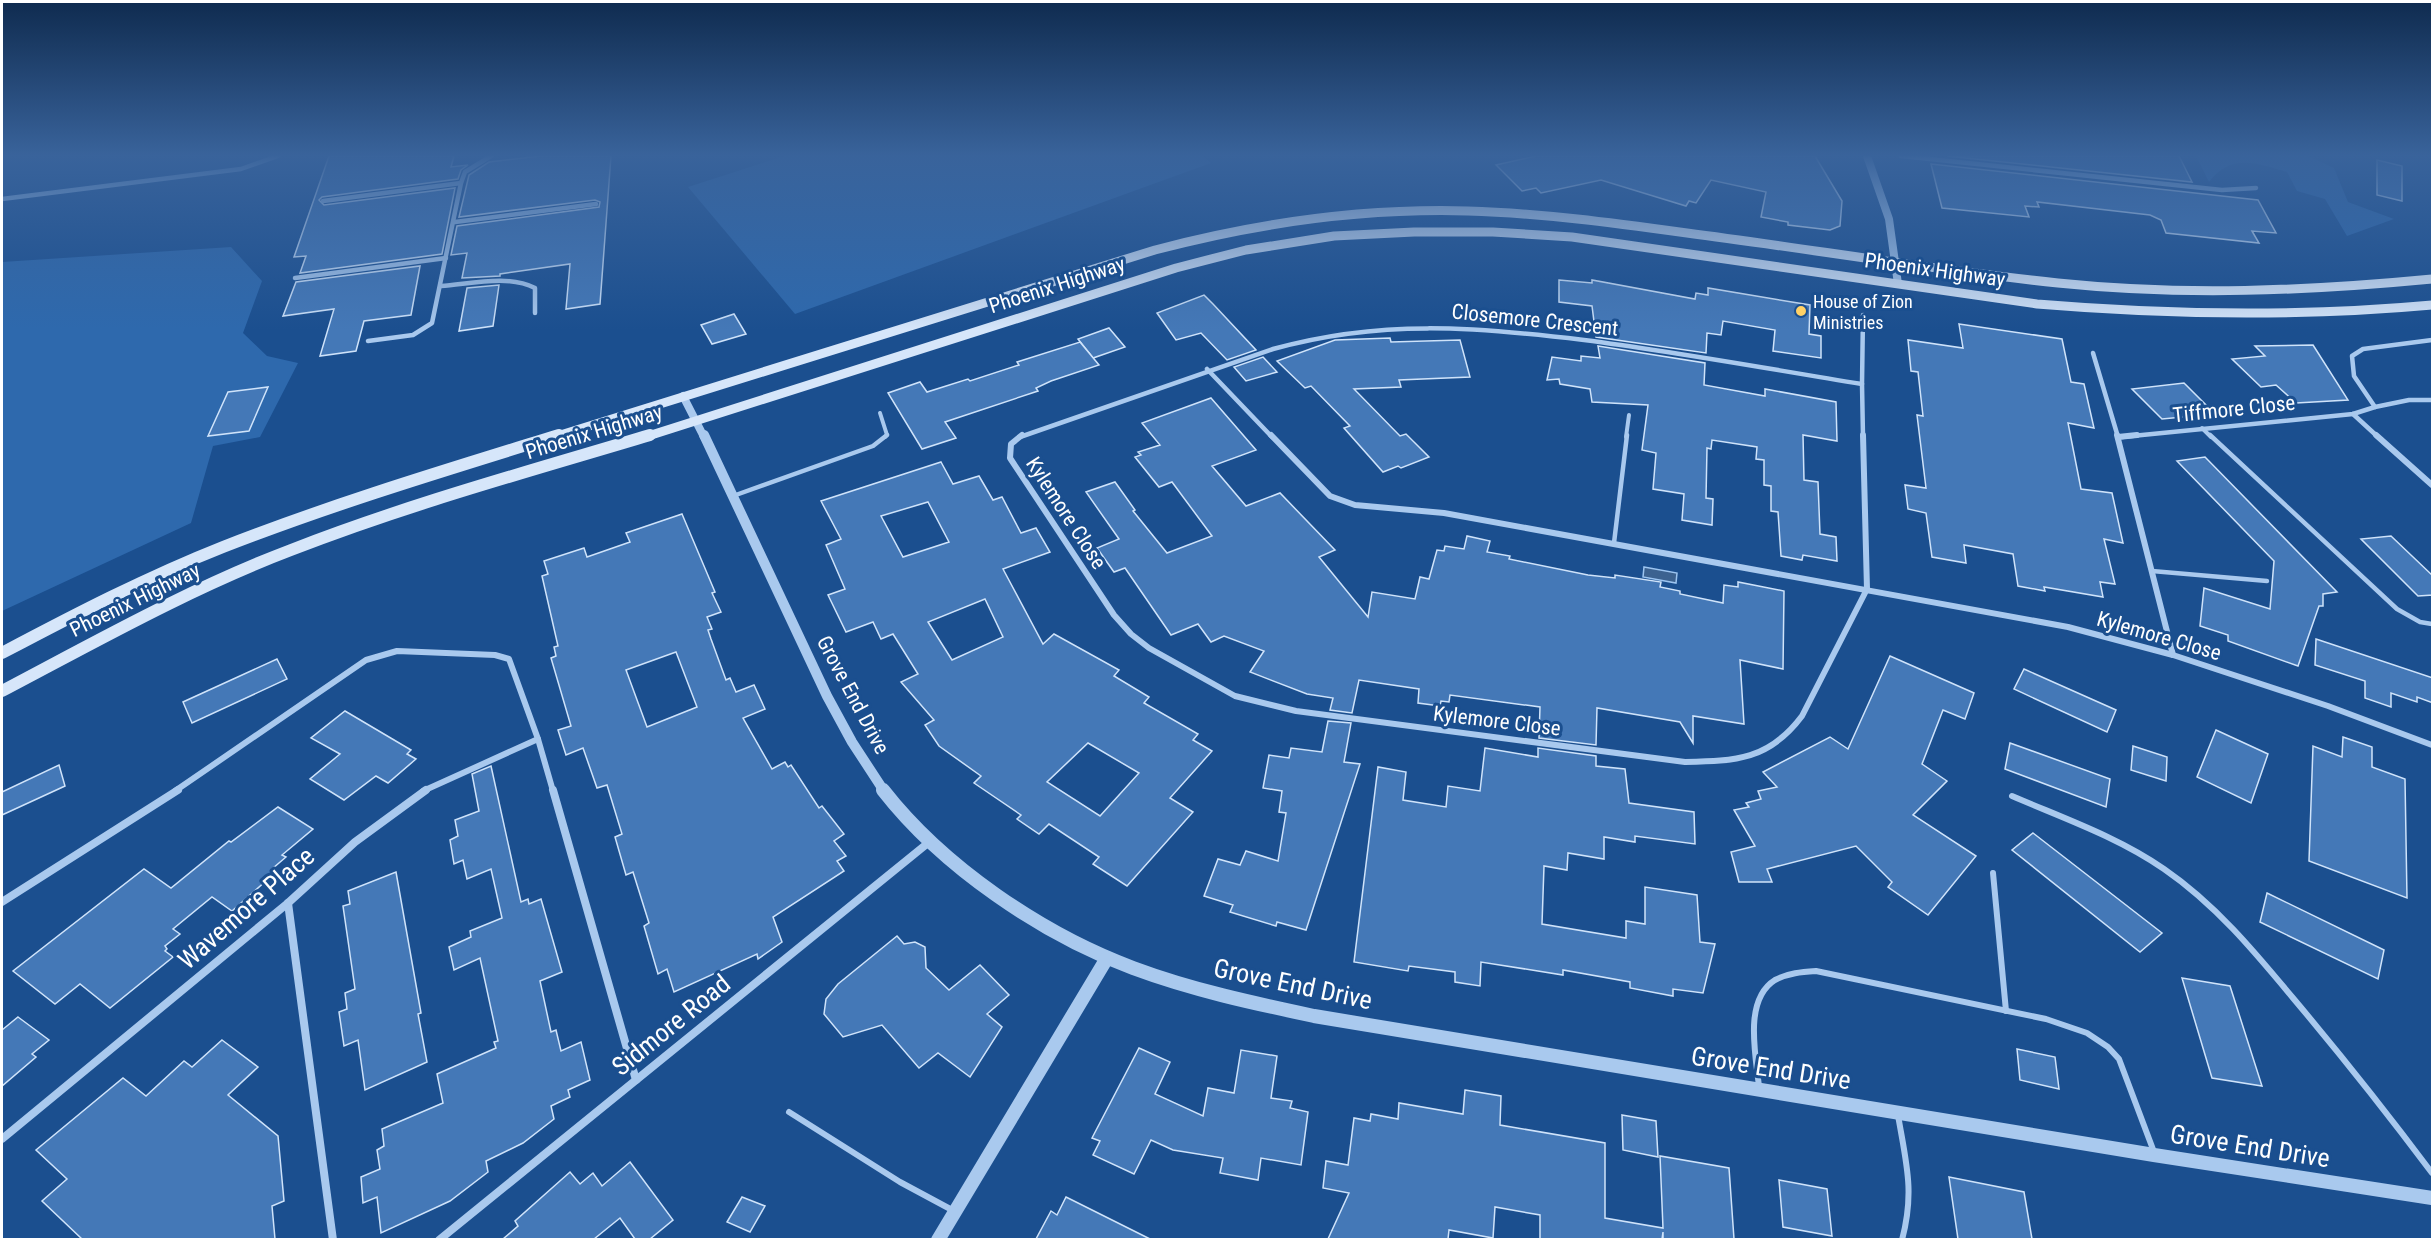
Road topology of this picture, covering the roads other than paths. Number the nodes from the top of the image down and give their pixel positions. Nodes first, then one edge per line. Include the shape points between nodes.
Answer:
1 (457, 214) edge
2 (519, 214) edge
3 (1375, 214) edge
4 (1536, 214) edge
5 (1886, 214) edge
6 (456, 222) junction
7 (446, 258) junction
8 (1897, 261) junction
9 (295, 278) dead end
10 (2433, 279) edge
11 (1898, 284) junction
12 (441, 286) junction
13 (2433, 305) edge
14 (535, 313) dead end
15 (1863, 315) dead end
16 (2433, 340) edge
17 (368, 341) dead end
18 (2093, 353) dead end
19 (1207, 369) junction
20 (1862, 384) junction
21 (683, 396) junction
22 (2433, 400) edge
23 (2375, 407) junction
24 (880, 413) dead end
25 (2353, 414) junction
26 (1629, 415) dead end
27 (697, 421) junction
28 (2202, 428) junction
29 (2118, 436) junction
30 (2433, 485) edge
31 (732, 496) junction
32 (1614, 543) junction
33 (2152, 571) junction
34 (2267, 581) dead end
35 (1868, 589) junction
36 (2433, 624) edge
37 (2, 653) edge
38 (2173, 655) junction
39 (2, 691) edge
40 (538, 739) junction
41 (2433, 745) edge
42 (2012, 795) dead end
43 (928, 843) junction
44 (1993, 873) dead end
45 (2, 902) edge
46 (288, 903) junction
47 (1107, 957) junction
48 (2006, 1011) junction
49 (636, 1080) junction
50 (1759, 1090) junction
51 (789, 1112) dead end
52 (1898, 1113) junction
53 (2, 1139) edge
54 (2154, 1155) junction
55 (2433, 1173) edge
56 (2433, 1198) edge
57 (954, 1211) junction
58 (333, 1239) edge
59 (439, 1239) edge
60 (938, 1239) edge
61 (1902, 1239) edge

1 - 6 street
2 - 6 street
3 - 21 main road, Phoenix Highway via 1223,232
4 - 8 main road, Phoenix Highway
5 - 8 street
6 - 7 street
7 - 9 street
7 - 12 street
8 - 10 main road, Phoenix Highway via 2058,283 2180,291 2339,288
8 - 11 street
11 - 13 main road, Phoenix Highway via 2037,304 2239,316 2356,313
11 - 27 main road, Phoenix Highway via 1550,236 1433,231 1323,238 1256,248 1176,268
12 - 14 street via 514,282 532,285 536,288
12 - 17 street via 432,323 425,329 413,335
15 - 20 street
16 - 23 street via 2363,349 2352,356 2349,365
18 - 29 street
19 - 20 street, Closemore Crescent via 1313,338 1454,327 1638,347
19 - 32 street, Kylemore Close via 1317,485 1342,502 1444,513
19 - 35 street, Kylemore Close via 1022,435 1008,447 1010,458 1114,615 1149,648 1235,696 1296,711 1685,762 1724,761 1768,750 1788,735 1802,716
20 - 35 street
21 - 27 street, Grove End Drive
21 - 37 main road, Phoenix Highway via 401,484 221,548 104,600
22 - 23 street, Tiffmore Close
23 - 25 street, Tiffmore Close
24 - 31 lane via 887,435 873,446
25 - 28 street, Tiffmore Close
25 - 30 street
26 - 32 lane
27 - 31 street, Grove End Drive
27 - 39 main road, Phoenix Highway via 392,513 290,550 180,597
28 - 29 street, Tiffmore Close
28 - 36 lane via 2397,609 2420,622
29 - 33 street
31 - 43 street, Grove End Drive via 847,736 896,807
32 - 35 street, Kylemore Close
33 - 34 lane
33 - 38 street
35 - 38 street, Kylemore Close via 2068,627
38 - 41 street, Kylemore Close
40 - 45 street via 509,659 397,651 366,660 220,763
40 - 46 street, Wavemore Place via 420,793 355,842
40 - 49 street
42 - 55 lane via 2119,842 2195,892 2265,965 2374,1095
43 - 47 street, Grove End Drive via 1010,902
43 - 49 street, Sidmore Road
44 - 48 lane
46 - 53 street, Wavemore Place
46 - 58 street
47 - 50 street, Grove End Drive via 1250,1003
47 - 57 street
48 - 50 lane via 1816,971 1796,971 1766,986 1756,1003
48 - 54 lane via 2087,1033 2108,1047 2128,1078
49 - 59 street, Sidmore Road
50 - 52 street, Grove End Drive
51 - 57 lane
52 - 54 street, Grove End Drive
52 - 61 lane via 1910,1200
54 - 56 street, Grove End Drive
57 - 60 street

